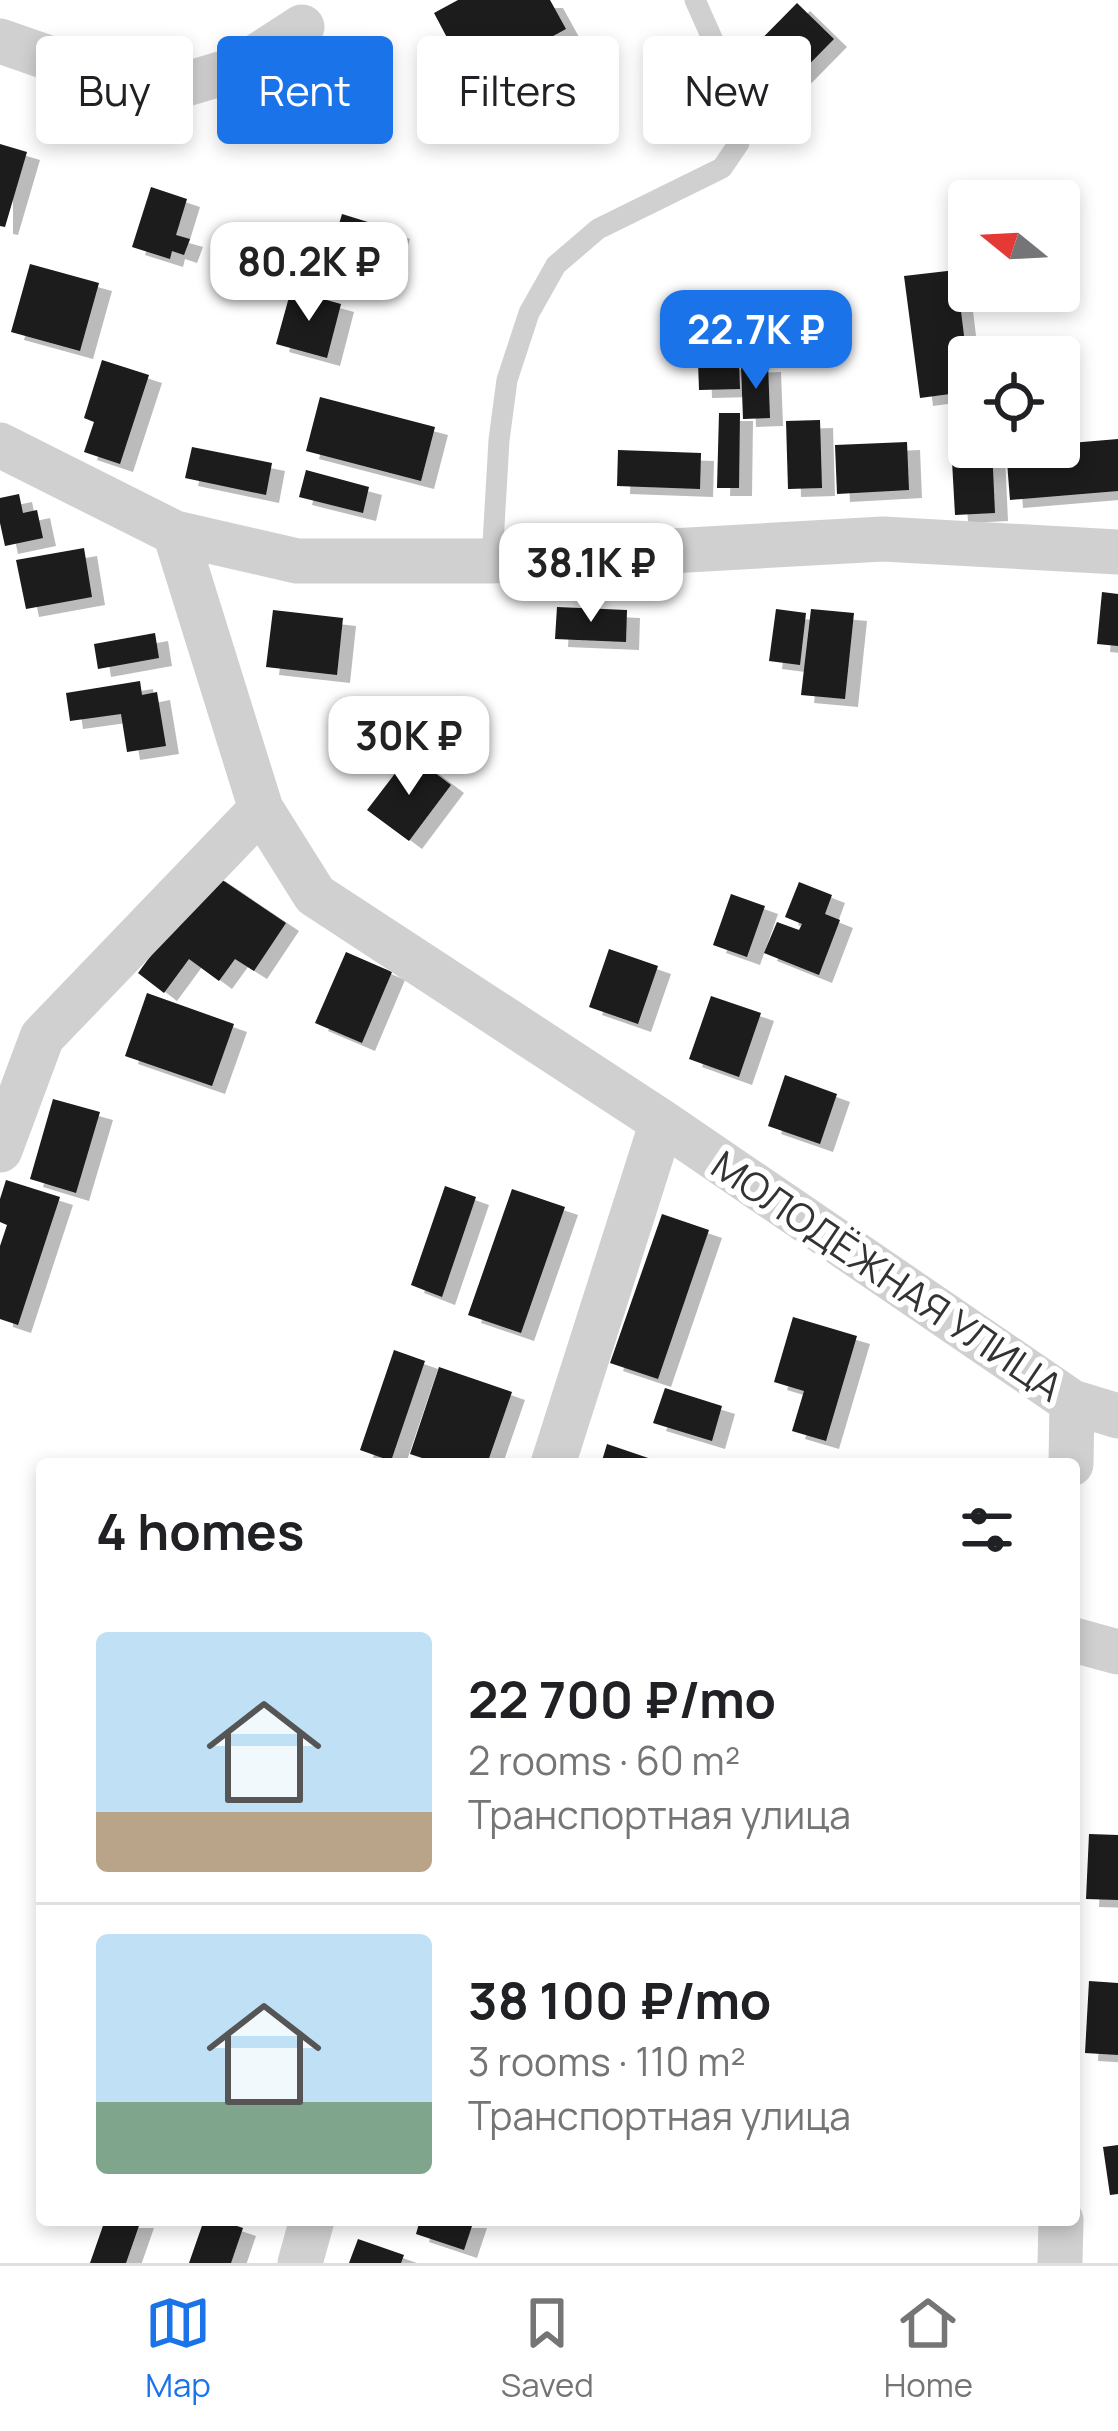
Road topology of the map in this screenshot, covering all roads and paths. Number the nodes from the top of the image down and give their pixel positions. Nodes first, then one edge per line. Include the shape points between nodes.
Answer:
1 (695, 0) edge
2 (302, 27) dead end
3 (0, 41) edge
4 (0, 446) edge
5 (175, 533) junction
6 (1118, 552) edge
7 (492, 561) junction
8 (261, 809) junction
9 (662, 1123) junction
10 (0, 1150) edge
11 (1072, 1402) junction
12 (1118, 1416) edge
13 (555, 1458) edge
14 (1071, 1458) edge
15 (1080, 1642) edge
16 (1118, 1652) edge
17 (310, 2226) edge
18 (1060, 2226) edge
19 (300, 2263) edge
20 (1060, 2263) edge

1 - 7 lane via 744,110 740,142 722,168 598,229 556,265 529,313 507,380
2 - 3 street via 237,69 166,86 133,87
4 - 5 street
5 - 7 street via 297,561
5 - 8 street, МОЛОДЁЖНАЯ УЛИЦА
6 - 7 street via 883,539
8 - 9 street, МОЛОДЁЖНАЯ УЛИЦА via 315,895
8 - 10 street via 42,1037
9 - 11 street, МОЛОДЁЖНАЯ УЛИЦА
9 - 13 street, МОЛОДЁЖНАЯ УЛИЦА
11 - 12 street, МОЛОДЁЖНАЯ УЛИЦА
11 - 14 street
15 - 16 street
17 - 19 street
18 - 20 street

